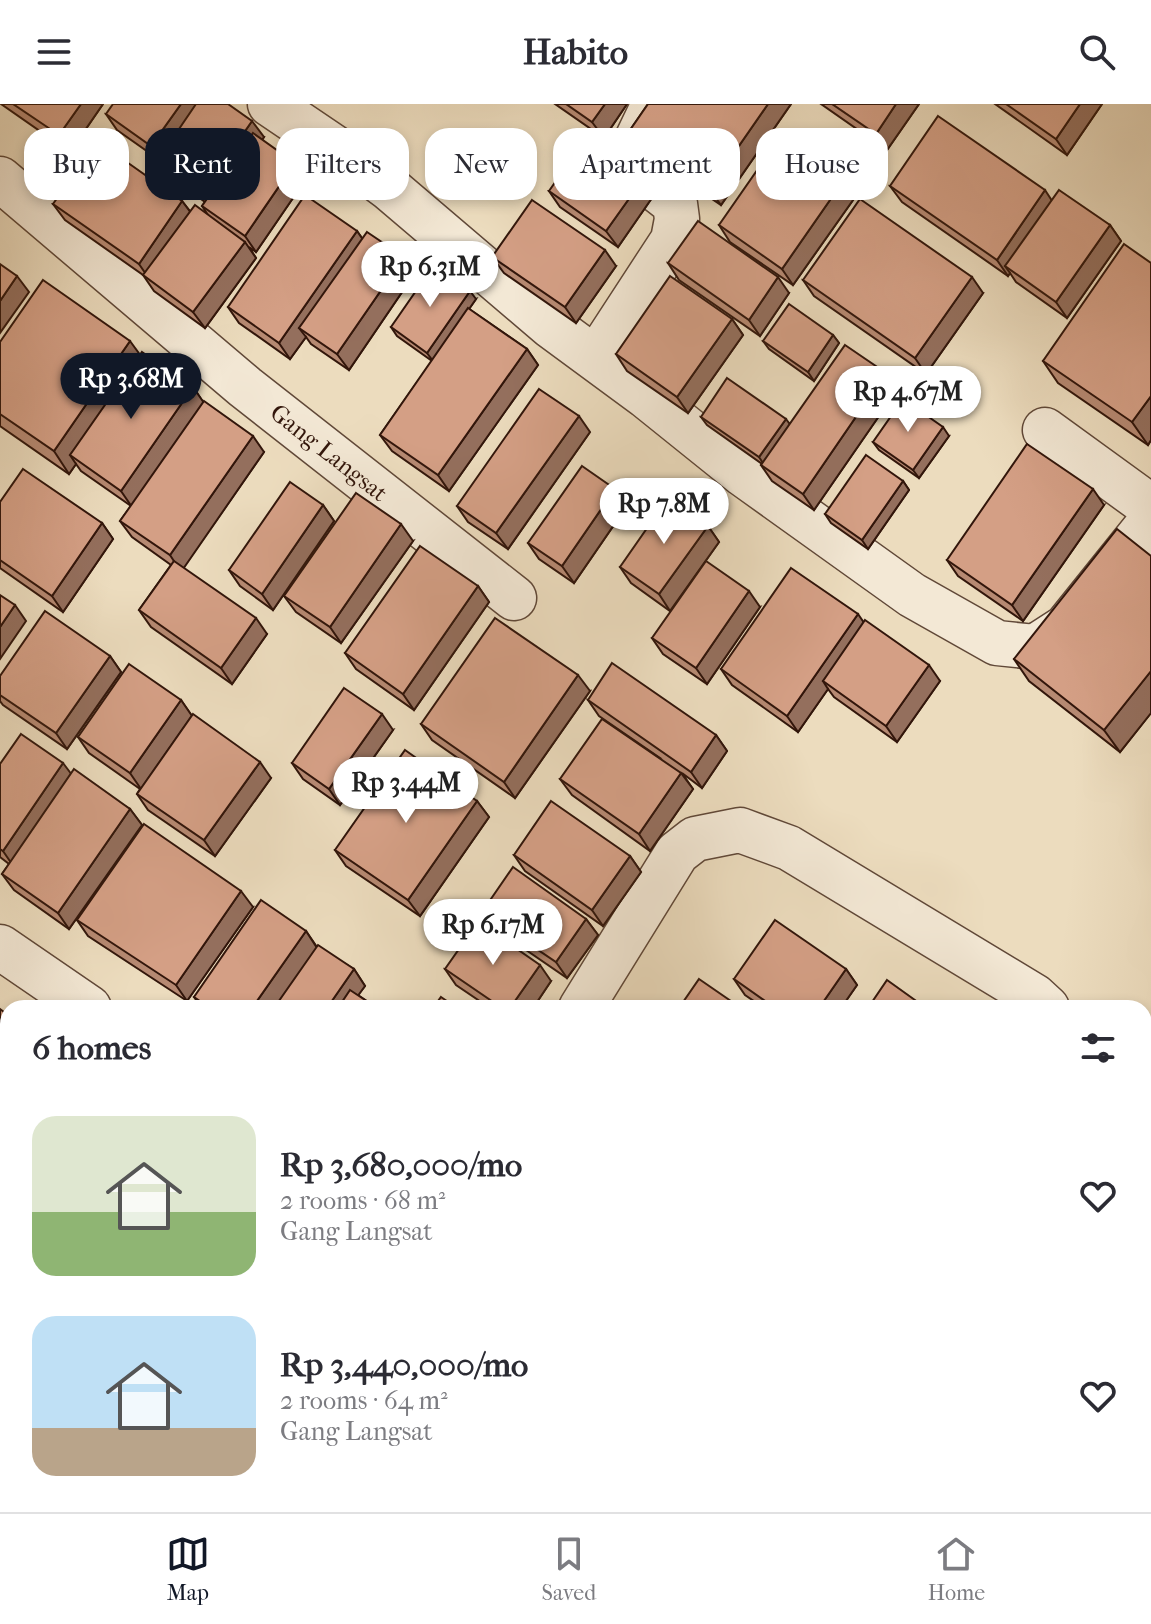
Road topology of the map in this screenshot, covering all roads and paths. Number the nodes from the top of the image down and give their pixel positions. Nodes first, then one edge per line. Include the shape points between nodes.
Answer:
1 (270, 104) edge
2 (654, 104) edge
3 (0, 179) edge
4 (596, 358) junction
5 (1045, 430) dead end
6 (1151, 507) edge
7 (1151, 521) edge
8 (514, 598) dead end
9 (0, 947) edge
10 (77, 1000) edge
11 (586, 1000) edge
12 (1038, 1000) edge

1 - 4 street via 389,188 508,291
2 - 4 street via 629,162 675,204 673,240
3 - 8 street, Gang Langsat via 245,387
4 - 7 street via 743,474 912,595 997,643 1035,647 1066,627
5 - 6 street
9 - 10 street
11 - 12 street via 677,853 695,839 740,830 789,848

